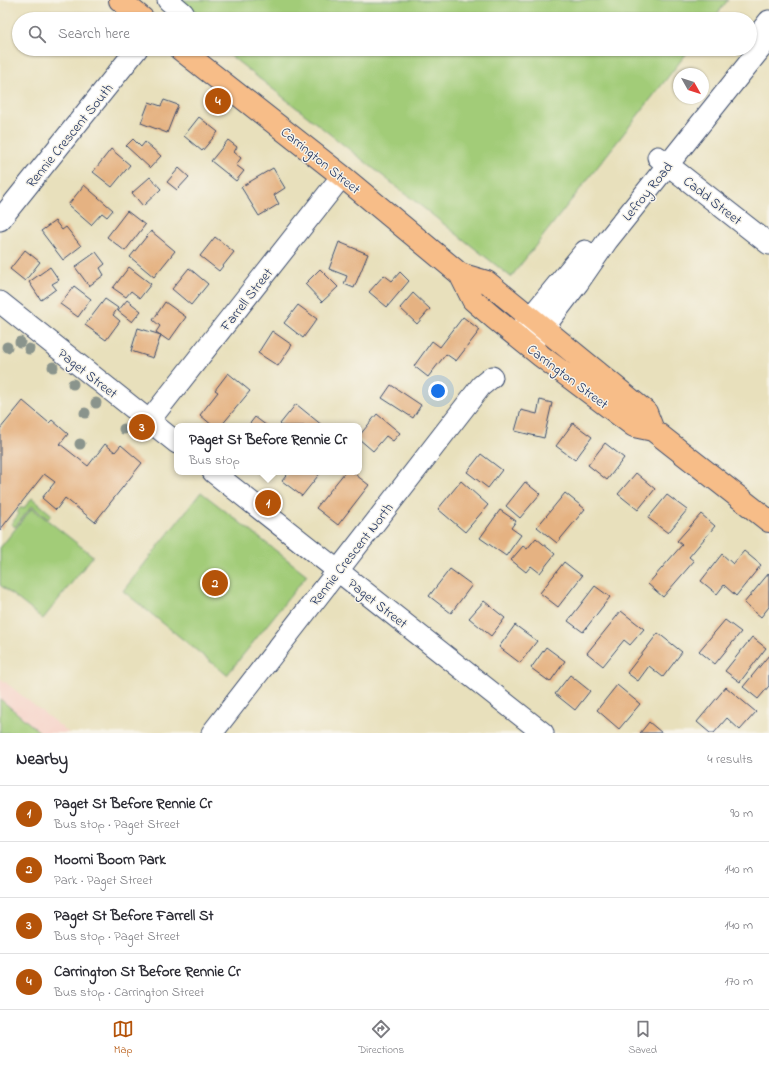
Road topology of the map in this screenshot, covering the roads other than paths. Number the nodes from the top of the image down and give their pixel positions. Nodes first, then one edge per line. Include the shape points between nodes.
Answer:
1 (120, 0) edge
2 (168, 0) edge
3 (135, 12) edge
4 (182, 12) edge
5 (769, 21) edge
6 (757, 36) edge
7 (769, 38) edge
8 (757, 52) edge
9 (132, 56) edge
10 (742, 56) edge
11 (753, 56) edge
12 (198, 57) edge
13 (663, 161) junction
14 (342, 176) junction
15 (0, 220) edge
16 (769, 244) edge
17 (460, 274) junction
18 (0, 302) edge
19 (536, 324) junction
20 (522, 341) junction
21 (492, 377) dead end
22 (149, 421) junction
23 (653, 430) junction
24 (174, 441) edge
25 (217, 475) edge
26 (769, 521) edge
27 (338, 571) junction
28 (212, 733) edge
29 (543, 733) edge

1 - 3 main road
2 - 4 street
5 - 6 street
7 - 8 street, Lefroy Road
9 - 15 street, Rennie Crescent South
10 - 13 street, Lefroy Road
11 - 13 street, Lefroy Road
12 - 14 main road, Carrington Street
13 - 16 street, Cadd Street
13 - 19 street, Lefroy Road via 580,258
14 - 17 main road, Carrington Street
14 - 22 street, Farrell Street
17 - 19 main road, Carrington Street via 487,282
17 - 20 main road, Carrington Street via 473,300
18 - 22 street, Paget Street
19 - 20 street, Lefroy Road
19 - 23 main road, Carrington Street via 646,412
20 - 23 main road, Carrington Street via 634,426
21 - 27 street, Rennie Crescent North via 481,386
22 - 24 street, Paget Street
23 - 26 main road, Carrington Street
25 - 27 street, Paget Street
27 - 28 street, Rennie Crescent North
27 - 29 street, Paget Street

